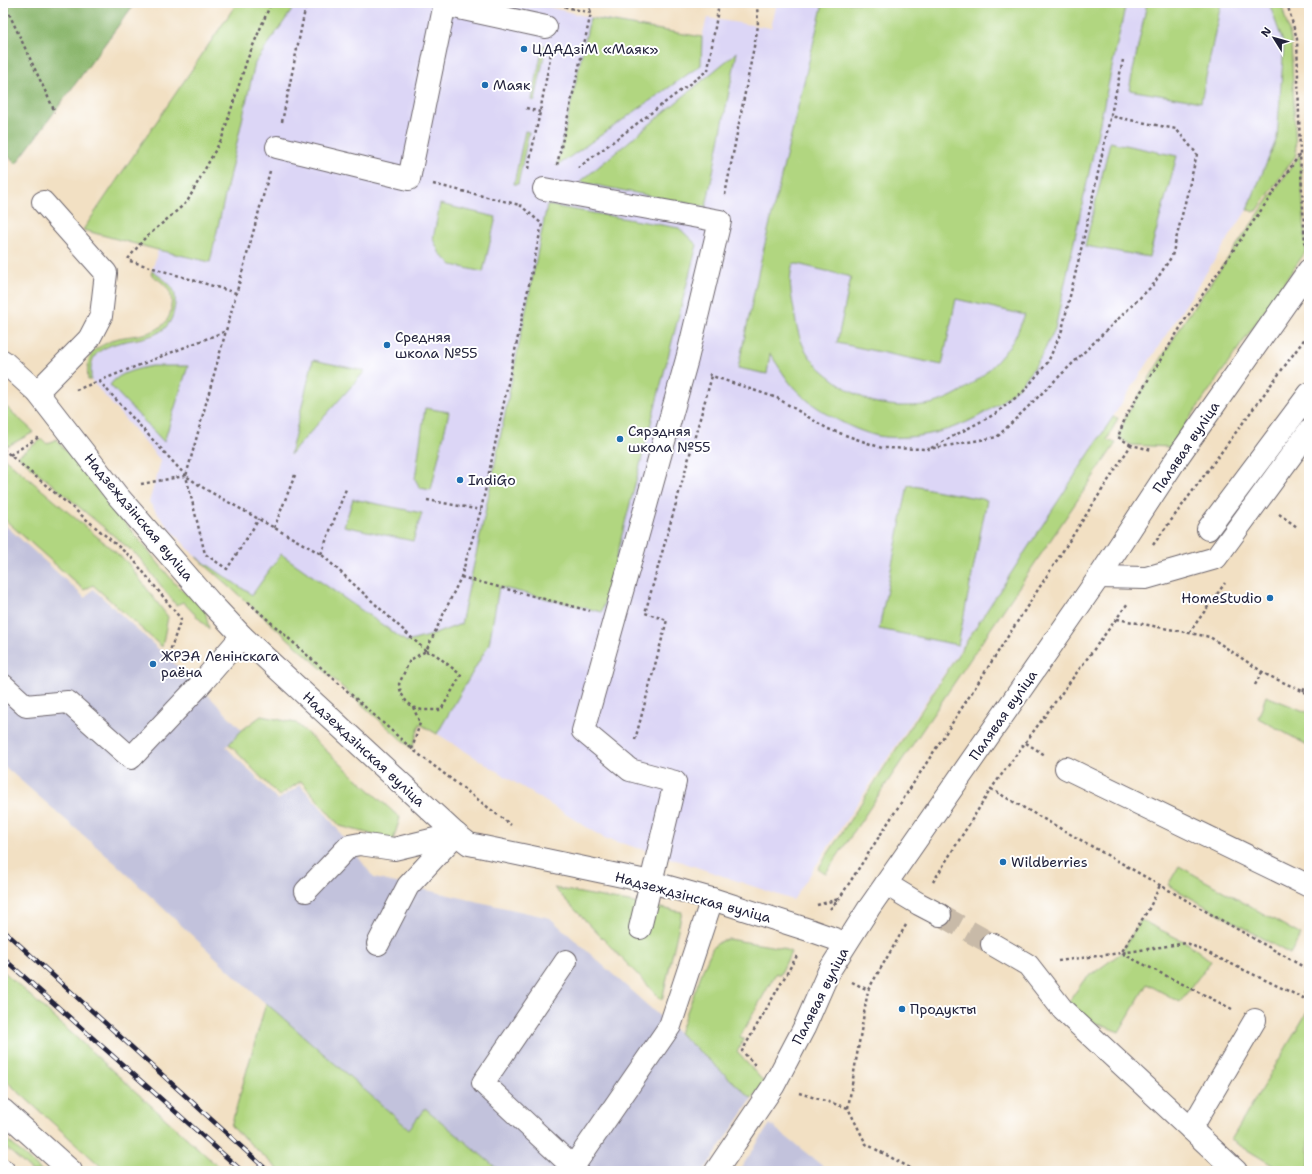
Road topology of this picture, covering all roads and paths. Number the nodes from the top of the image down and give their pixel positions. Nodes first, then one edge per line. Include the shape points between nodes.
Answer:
1 (4, 3) edge
2 (271, 3) edge
3 (587, 3) edge
4 (719, 3) edge
5 (757, 3) edge
6 (1287, 3) edge
7 (306, 4) edge
8 (445, 4) edge
9 (556, 5) dead end
10 (591, 13) junction
11 (546, 26) dead end
12 (551, 51) dead end
13 (1122, 60) dead end
14 (526, 108) dead end
15 (54, 112) dead end
16 (540, 112) junction
17 (1110, 116) junction
18 (277, 147) junction
19 (1300, 154) junction
20 (409, 179) junction
21 (548, 187) junction
22 (522, 198) dead end
23 (43, 202) dead end
24 (520, 205) junction
25 (720, 221) junction
26 (1307, 261) edge
27 (236, 293) junction
28 (226, 330) junction
29 (1309, 333) edge
30 (687, 359) junction
31 (3, 361) edge
32 (712, 376) junction
33 (99, 380) junction
34 (75, 391) dead end
35 (37, 392) junction
36 (1309, 394) edge
37 (1309, 431) edge
38 (1131, 445) junction
39 (3, 449) edge
40 (929, 449) junction
41 (1158, 452) dead end
42 (186, 476) junction
43 (296, 476) dead end
44 (147, 483) dead end
45 (346, 489) dead end
46 (428, 500) dead end
47 (481, 510) junction
48 (1276, 511) dead end
49 (259, 519) junction
50 (274, 528) junction
51 (1297, 528) dead end
52 (1208, 529) dead end
53 (321, 554) junction
54 (460, 577) junction
55 (1099, 577) junction
56 (1146, 578) junction
57 (247, 601) dead end
58 (594, 612) dead end
59 (1116, 619) junction
60 (242, 636) junction
61 (426, 651) junction
62 (168, 657) dead end
63 (1262, 672) junction
64 (1309, 682) edge
65 (3, 685) edge
66 (1255, 685) dead end
67 (1303, 691) junction
68 (1309, 694) edge
69 (413, 707) junction
70 (1026, 743) junction
71 (412, 749) junction
72 (1046, 756) dead end
73 (1066, 768) dead end
74 (630, 770) junction
75 (991, 789) junction
76 (511, 825) dead end
77 (456, 834) junction
78 (651, 882) junction
79 (886, 884) junction
80 (1160, 885) junction
81 (1309, 886) edge
82 (306, 891) dead end
83 (712, 899) junction
84 (919, 904) junction
85 (940, 915) tunnel mouth
86 (640, 928) dead end
87 (812, 931) junction
88 (846, 943) junction
89 (378, 944) dead end
90 (992, 944) tunnel mouth
91 (1121, 954) junction
92 (566, 962) dead end
93 (1028, 964) junction
94 (1309, 970) edge
95 (1309, 986) edge
96 (1255, 1020) joint
97 (774, 1085) junction
98 (848, 1108) junction
99 (3, 1110) edge
100 (1191, 1129) junction
101 (71, 1171) edge
102 (716, 1171) edge
103 (916, 1171) edge
104 (1236, 1171) edge

1 - 15 path
2 - 27 path via 247,60 222,138 187,202 144,240 127,260
3 - 10 path
4 - 21 path via 708,70 562,181
5 - 25 path via 758,26
6 - 19 path via 1298,39
7 - 18 path
8 - 11 street
8 - 20 street
9 - 10 path
10 - 21 path
12 - 16 path
13 - 17 path
14 - 16 path
16 - 21 path via 526,175 538,178
17 - 40 path via 1062,330 1048,362 1024,391 995,414
17 - 40 path via 1176,129 1197,154 1172,256 1153,285 997,437
18 - 20 street
18 - 27 path
19 - 26 path
19 - 38 path via 1185,320 1126,416 1118,437
20 - 24 path
21 - 25 street
22 - 24 path
23 - 35 street via 106,273 101,316 89,339
24 - 47 path via 542,224
25 - 30 street
26 - 55 street, Палявая вуліца
27 - 28 path
28 - 33 path
28 - 42 path
29 - 56 path via 1140,563
30 - 32 path
30 - 74 street via 583,731
31 - 35 street, Надзеждзінская вуліца
32 - 40 path via 776,398 828,429 882,448
32 - 74 path via 645,613 667,620 632,748
33 - 34 path
33 - 42 path
35 - 60 street, Надзеждзінская вуліца via 117,495
36 - 52 street
37 - 56 street via 1216,558
38 - 41 path
38 - 87 path via 839,899
39 - 62 path via 132,558 180,619
42 - 44 path
42 - 49 path
42 - 49 path via 205,554 226,569
43 - 50 path
45 - 53 path
46 - 47 path
47 - 54 path
48 - 51 path
49 - 50 path
50 - 53 path
53 - 61 path
54 - 58 path
54 - 61 path
55 - 56 street
55 - 79 street, Палявая вуліца
56 - 59 path
57 - 71 path
59 - 63 path via 1210,637
59 - 70 path
60 - 65 street via 131,758 68,702 26,706
60 - 77 street, Надзеждзінская вуліца
61 - 69 path via 410,660 398,684 406,701
61 - 69 path via 435,654 461,676 441,710 422,710
63 - 66 path
63 - 67 path
64 - 67 path
67 - 68 path
69 - 71 path via 420,724
70 - 72 path
70 - 75 path
71 - 76 path
73 - 81 street
74 - 78 street via 675,782
75 - 80 path
75 - 84 path
77 - 78 street, Надзеждзінская вуліца via 469,844
77 - 82 street via 394,849 360,844 349,846
77 - 89 street via 408,886
78 - 83 street, Надзеждзінская вуліца
78 - 86 street
79 - 84 street
79 - 88 street, Палявая вуліца
80 - 91 path via 1150,907
80 - 94 path
83 - 87 street, Надзеждзінская вуліца
83 - 92 street via 670,1026 573,1167 483,1083
84 - 85 street
84 - 98 path via 868,990
87 - 88 street, Надзеждзінская вуліца
87 - 97 path via 742,1052
88 - 97 street, Палявая вуліца via 829,971 804,1028
90 - 93 street
91 - 93 path
91 - 95 path via 1187,943 1303,998
91 - 96 path
93 - 100 street via 1063,1010
96 - 100 street
97 - 98 path
97 - 102 street, Палявая вуліца
98 - 103 path via 866,1144
99 - 101 street
100 - 104 street

